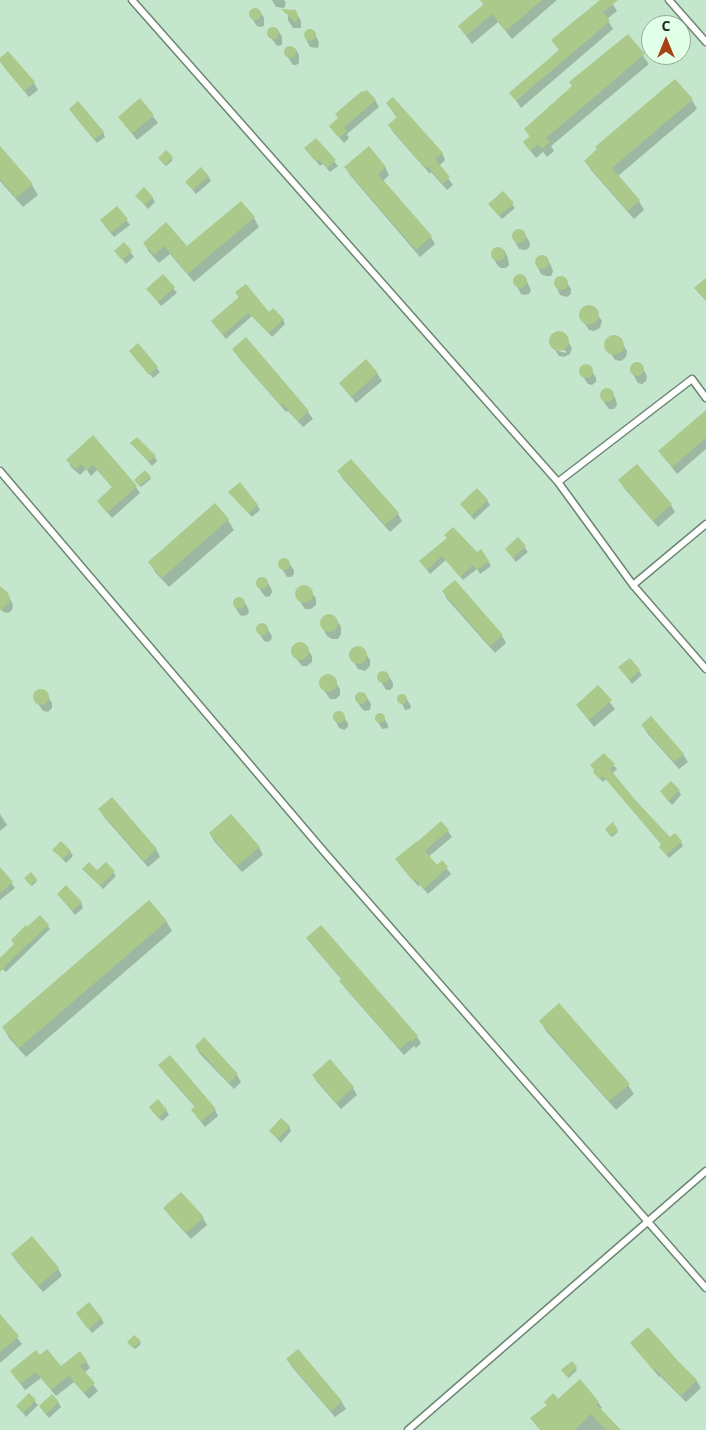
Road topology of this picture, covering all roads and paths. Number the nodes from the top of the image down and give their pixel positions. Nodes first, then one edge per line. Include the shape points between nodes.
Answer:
1 (132, 0) edge
2 (669, 0) edge
3 (706, 42) edge
4 (706, 398) edge
5 (0, 471) edge
6 (558, 482) junction
7 (706, 524) edge
8 (633, 585) junction
9 (706, 668) edge
10 (706, 1171) edge
11 (648, 1222) junction
12 (706, 1288) edge
13 (408, 1430) edge

1 - 6 lane
2 - 3 lane
4 - 6 lane via 692,379
5 - 11 lane via 320,846
6 - 8 lane
7 - 8 lane
8 - 9 lane
10 - 11 lane
11 - 12 lane
11 - 13 lane

